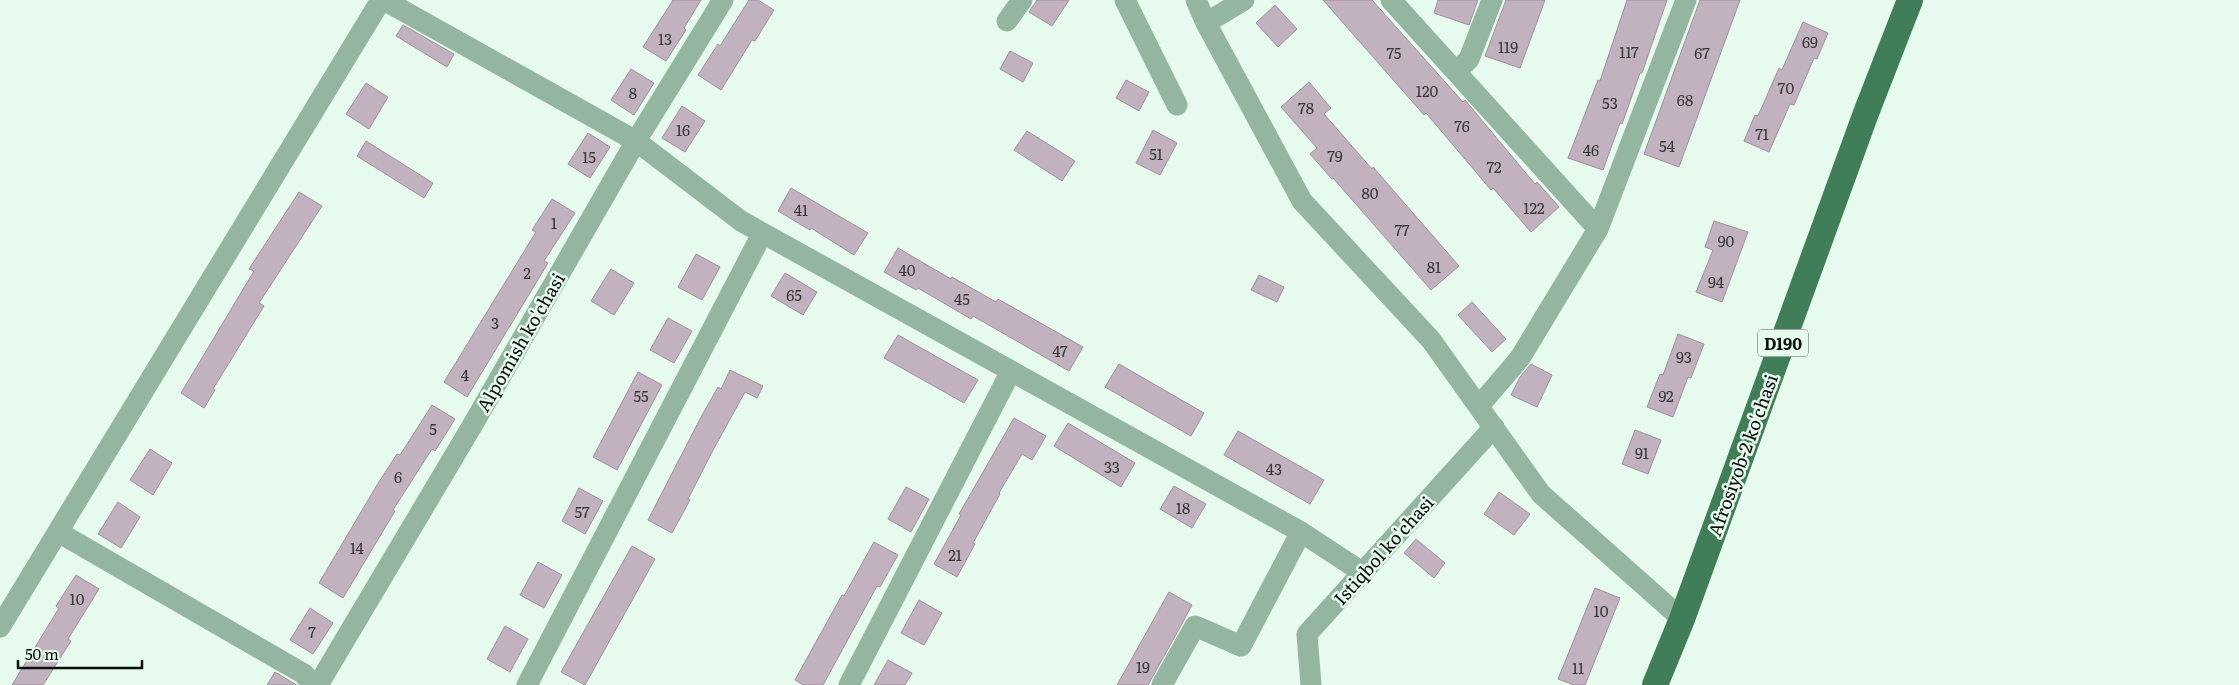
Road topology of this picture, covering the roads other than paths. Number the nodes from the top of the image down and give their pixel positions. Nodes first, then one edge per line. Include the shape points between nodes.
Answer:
1 (382, 0) edge
2 (723, 0) edge
3 (1022, 0) edge
4 (1125, 0) edge
5 (1196, 0) edge
6 (1244, 0) edge
7 (1391, 0) edge
8 (1492, 0) edge
9 (1686, 0) edge
10 (1910, 0) edge
11 (1007, 22) dead end
12 (1206, 24) junction
13 (1456, 72) junction
14 (1177, 105) dead end
15 (636, 140) junction
16 (1598, 229) junction
17 (762, 234) junction
18 (1011, 371) junction
19 (1478, 406) junction
20 (1494, 427) junction
21 (58, 532) junction
22 (1300, 532) junction
23 (1362, 572) junction
24 (1682, 619) junction
25 (0, 627) edge
26 (312, 685) edge
27 (318, 685) edge
28 (526, 685) edge
29 (850, 685) edge
30 (1162, 685) edge
31 (1311, 685) edge
32 (1655, 685) edge

1 - 15 street
1 - 21 street
2 - 15 street, Alpomish ko'chasi
3 - 11 street
4 - 14 street
5 - 12 street
6 - 12 street
7 - 13 street
8 - 13 street via 1469,59
9 - 16 street
10 - 24 main road, Afrosiyob-2 ko'chasi / D190
12 - 19 street via 1302,201 1431,340
13 - 16 street
15 - 17 street via 740,222
15 - 27 street, Alpomish ko'chasi
16 - 19 street via 1520,358
17 - 18 street
17 - 28 street
18 - 22 street
18 - 29 street
19 - 20 street
20 - 23 street, Istiqbol ko'chasi
20 - 24 street via 1542,494
21 - 25 street
21 - 26 street via 304,674
22 - 23 street
22 - 30 street via 1241,646 1196,626
23 - 31 street, Istiqbol ko'chasi via 1307,634
24 - 32 main road, Afrosiyob-2 ko'chasi / D190

